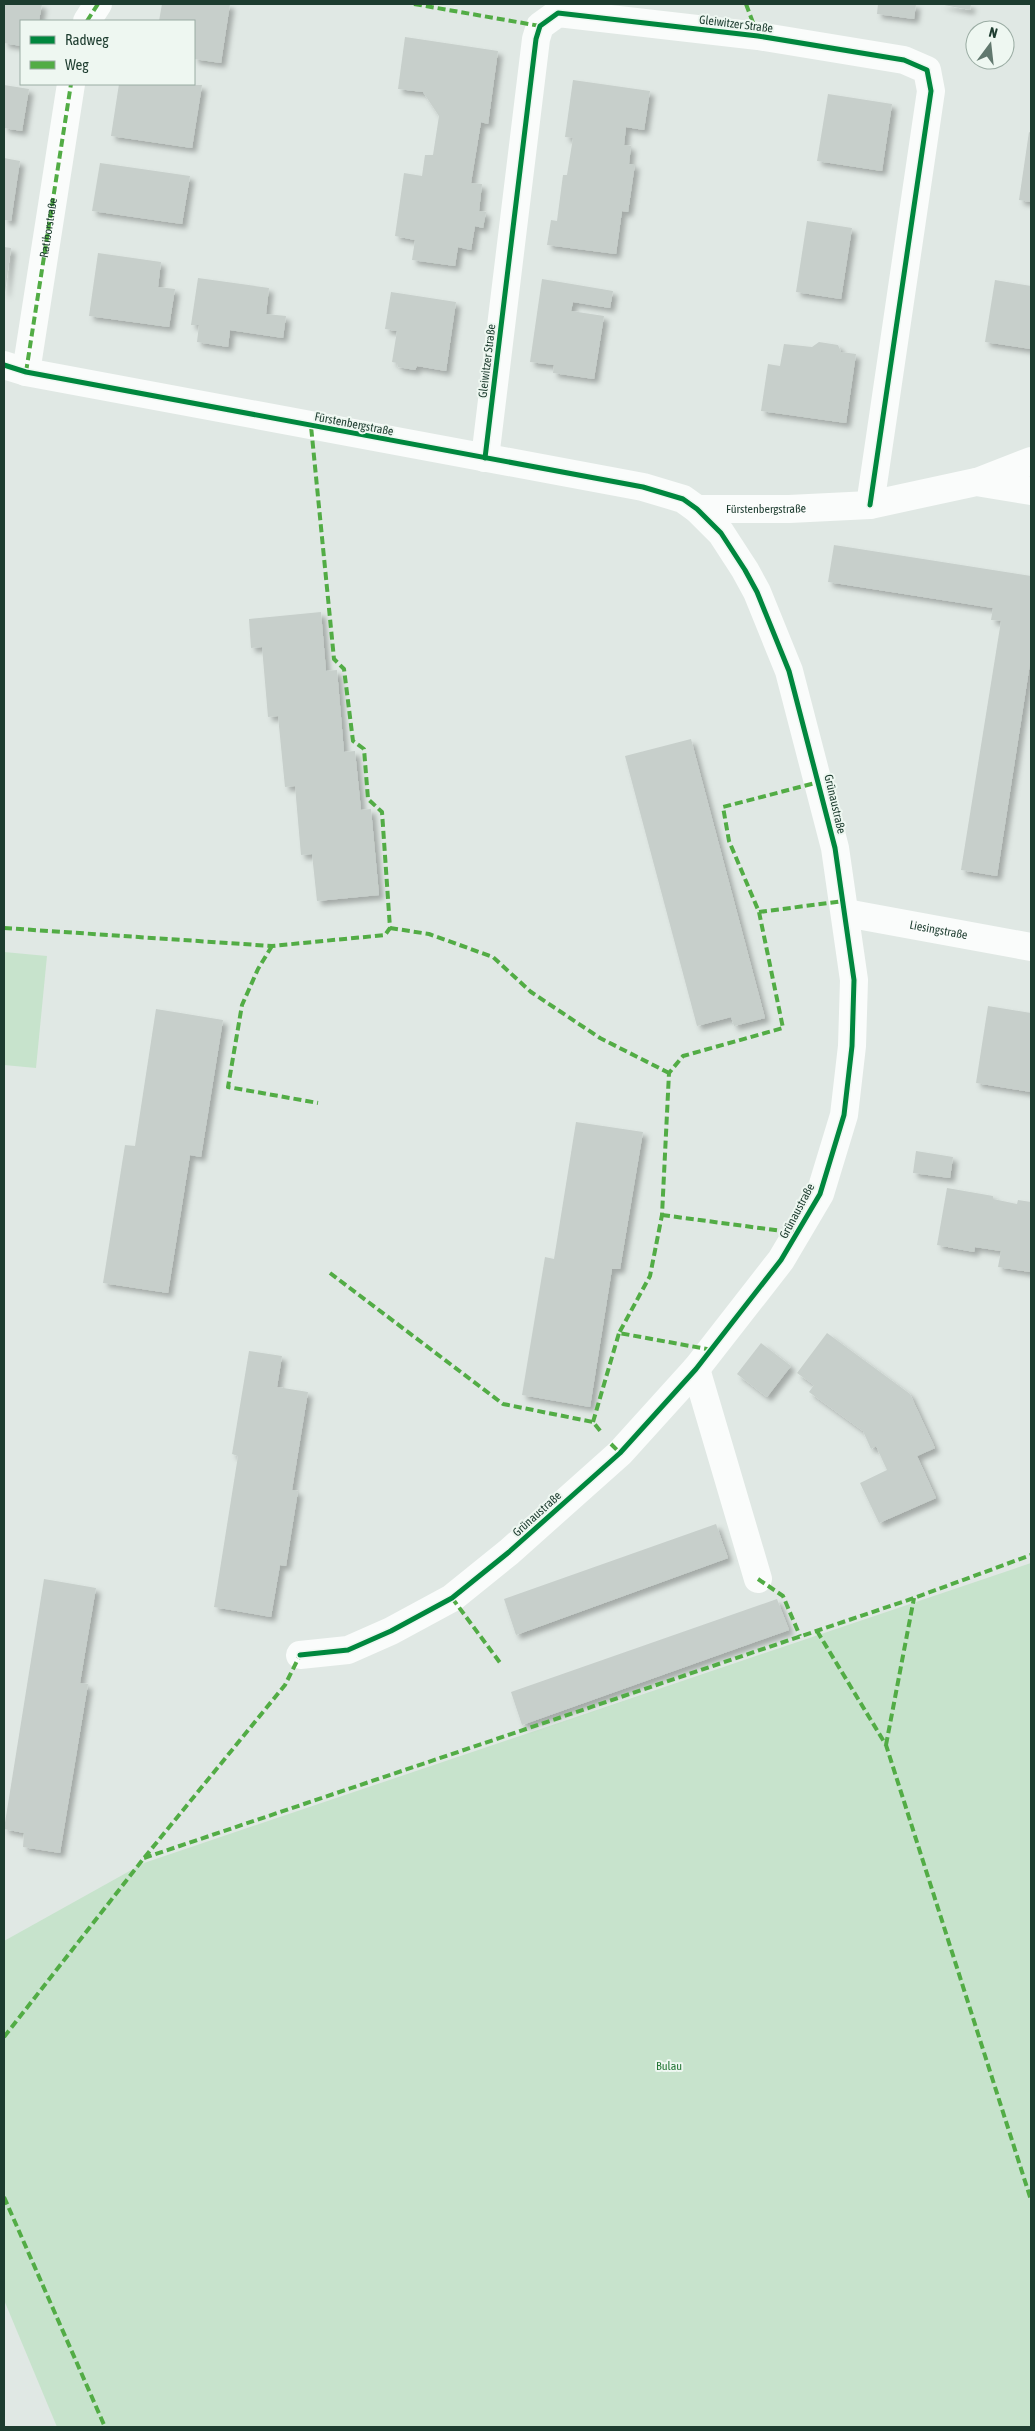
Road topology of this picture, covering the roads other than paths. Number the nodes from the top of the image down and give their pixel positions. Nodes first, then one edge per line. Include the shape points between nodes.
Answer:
1 (98, 4) edge
2 (88, 20) edge
3 (71, 85) edge
4 (15, 368) edge
5 (485, 458) junction
6 (1031, 461) edge
7 (976, 482) junction
8 (1031, 491) edge
9 (870, 505) junction
10 (697, 509) junction
11 (846, 914) junction
12 (1031, 947) edge
13 (696, 1369) junction
14 (758, 1579) dead end
15 (300, 1655) dead end

1 - 2 street
3 - 4 street, Ratiborstraße
4 - 5 street, Fürstenbergstraße
5 - 9 street, Gleiwitzer Straße via 540,26 558,13 758,36 904,60 927,70 930,91
5 - 10 street, Fürstenbergstraße via 659,491 683,499
6 - 7 street
7 - 8 street, Fürstenbergstraße
7 - 9 street, Fürstenbergstraße
9 - 10 street, Fürstenbergstraße
10 - 11 street, Grünaustraße via 720,533 745,570 789,671 835,848
11 - 12 street, Liesingstraße
11 - 13 street, Grünaustraße via 854,980 852,1046 844,1115 820,1194 781,1260
13 - 14 street
13 - 15 street, Grünaustraße via 620,1453 452,1598 392,1631 348,1650

